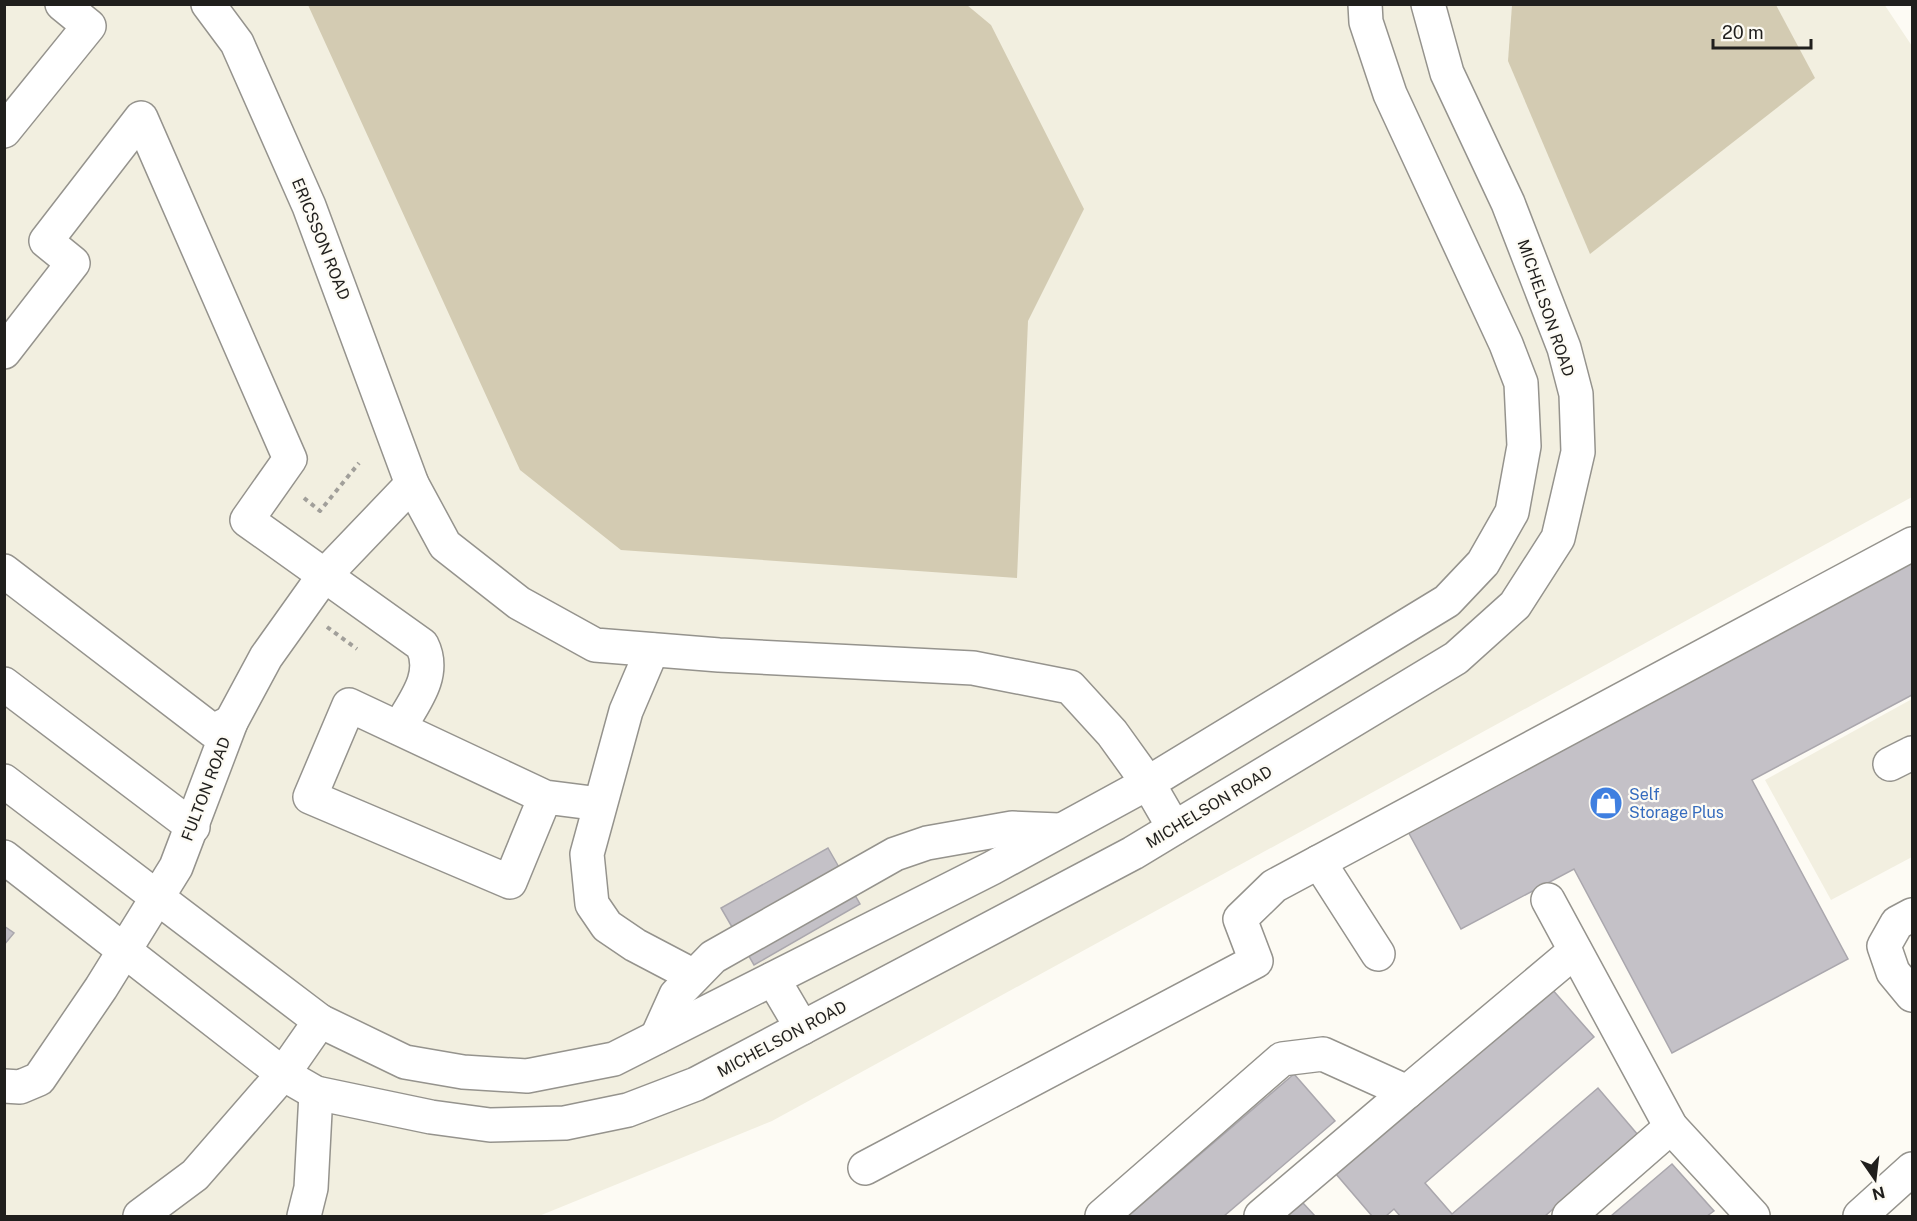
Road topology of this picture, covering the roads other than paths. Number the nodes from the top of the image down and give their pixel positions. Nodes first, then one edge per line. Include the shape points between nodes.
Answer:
1 (62, 4) edge
2 (208, 4) edge
3 (1365, 4) edge
4 (1428, 4) edge
5 (4, 131) edge
6 (4, 352) edge
7 (412, 484) junction
8 (1912, 544) edge
9 (4, 572) edge
10 (323, 577) junction
11 (652, 650) junction
12 (4, 684) edge
13 (231, 722) junction
14 (399, 729) junction
15 (4, 781) edge
16 (1148, 783) junction
17 (545, 797) junction
18 (600, 804) junction
19 (193, 826) junction
20 (1174, 828) junction
21 (1061, 830) junction
22 (4, 857) edge
23 (1319, 862) junction
24 (158, 897) junction
25 (1548, 900) dead end
26 (1912, 915) edge
27 (124, 949) junction
28 (1575, 951) junction
29 (1378, 954) dead end
30 (694, 976) junction
31 (772, 978) junction
32 (1912, 995) edge
33 (320, 1021) junction
34 (802, 1028) junction
35 (657, 1037) junction
36 (284, 1074) junction
37 (4, 1086) edge
38 (1407, 1092) junction
39 (316, 1093) junction
40 (1671, 1127) junction
41 (865, 1168) dead end
42 (1912, 1169) edge
43 (140, 1216) edge
44 (304, 1216) edge
45 (1102, 1216) edge
46 (1261, 1216) edge
47 (1569, 1216) edge
48 (1751, 1216) edge
49 (1860, 1216) edge

1 - 5 street via 88,26
2 - 7 street, ERICSSON ROAD via 237,43 309,206
3 - 16 street via 1366,22 1390,94 1521,383 1524,446 1512,512 1483,563 1448,601
4 - 20 street, MICHELSON ROAD via 1447,73 1508,203 1564,348 1576,394 1578,452 1557,538 1515,605 1456,658
6 - 10 street via 74,263 46,241 141,118 290,459 247,520
7 - 10 street, FULTON ROAD
7 - 11 street, ERICSSON ROAD via 445,545 519,603 595,645
8 - 23 street
9 - 13 street via 213,731
10 - 13 street, FULTON ROAD via 266,657
10 - 14 street via 422,645 428,657 425,683
11 - 16 street, ERICSSON ROAD via 973,668 1070,687 1113,733
11 - 18 street via 626,711
12 - 19 street
13 - 19 street, FULTON ROAD
14 - 17 street
14 - 17 street via 349,705 310,797 510,882
15 - 24 street
16 - 20 street, ERICSSON ROAD
16 - 21 street
17 - 18 street
18 - 30 street via 587,854 592,904 607,926
19 - 24 street, FULTON ROAD
20 - 34 street, MICHELSON ROAD
21 - 30 street via 1012,828 927,843 895,854 714,957
21 - 31 street
22 - 27 street, MICHELSON ROAD
23 - 29 street
23 - 41 street via 1274,886 1240,919 1256,961
24 - 27 street, FULTON ROAD
24 - 33 street
25 - 28 street
26 - 32 street via 1897,923 1884,946 1893,972
27 - 36 street, MICHELSON ROAD
27 - 37 street, FULTON ROAD via 39,1079 20,1087
28 - 38 street
28 - 40 street
30 - 35 street via 676,995
31 - 34 street
31 - 35 street
33 - 35 street via 405,1062 463,1072 527,1076 614,1059
33 - 36 street
34 - 39 street, MICHELSON ROAD via 696,1084 628,1110 565,1123 490,1125
36 - 39 street, MICHELSON ROAD
36 - 43 street via 195,1175
38 - 45 street via 1323,1054 1281,1059
38 - 46 street
39 - 44 street via 311,1188
40 - 47 street
40 - 48 street
42 - 49 street

